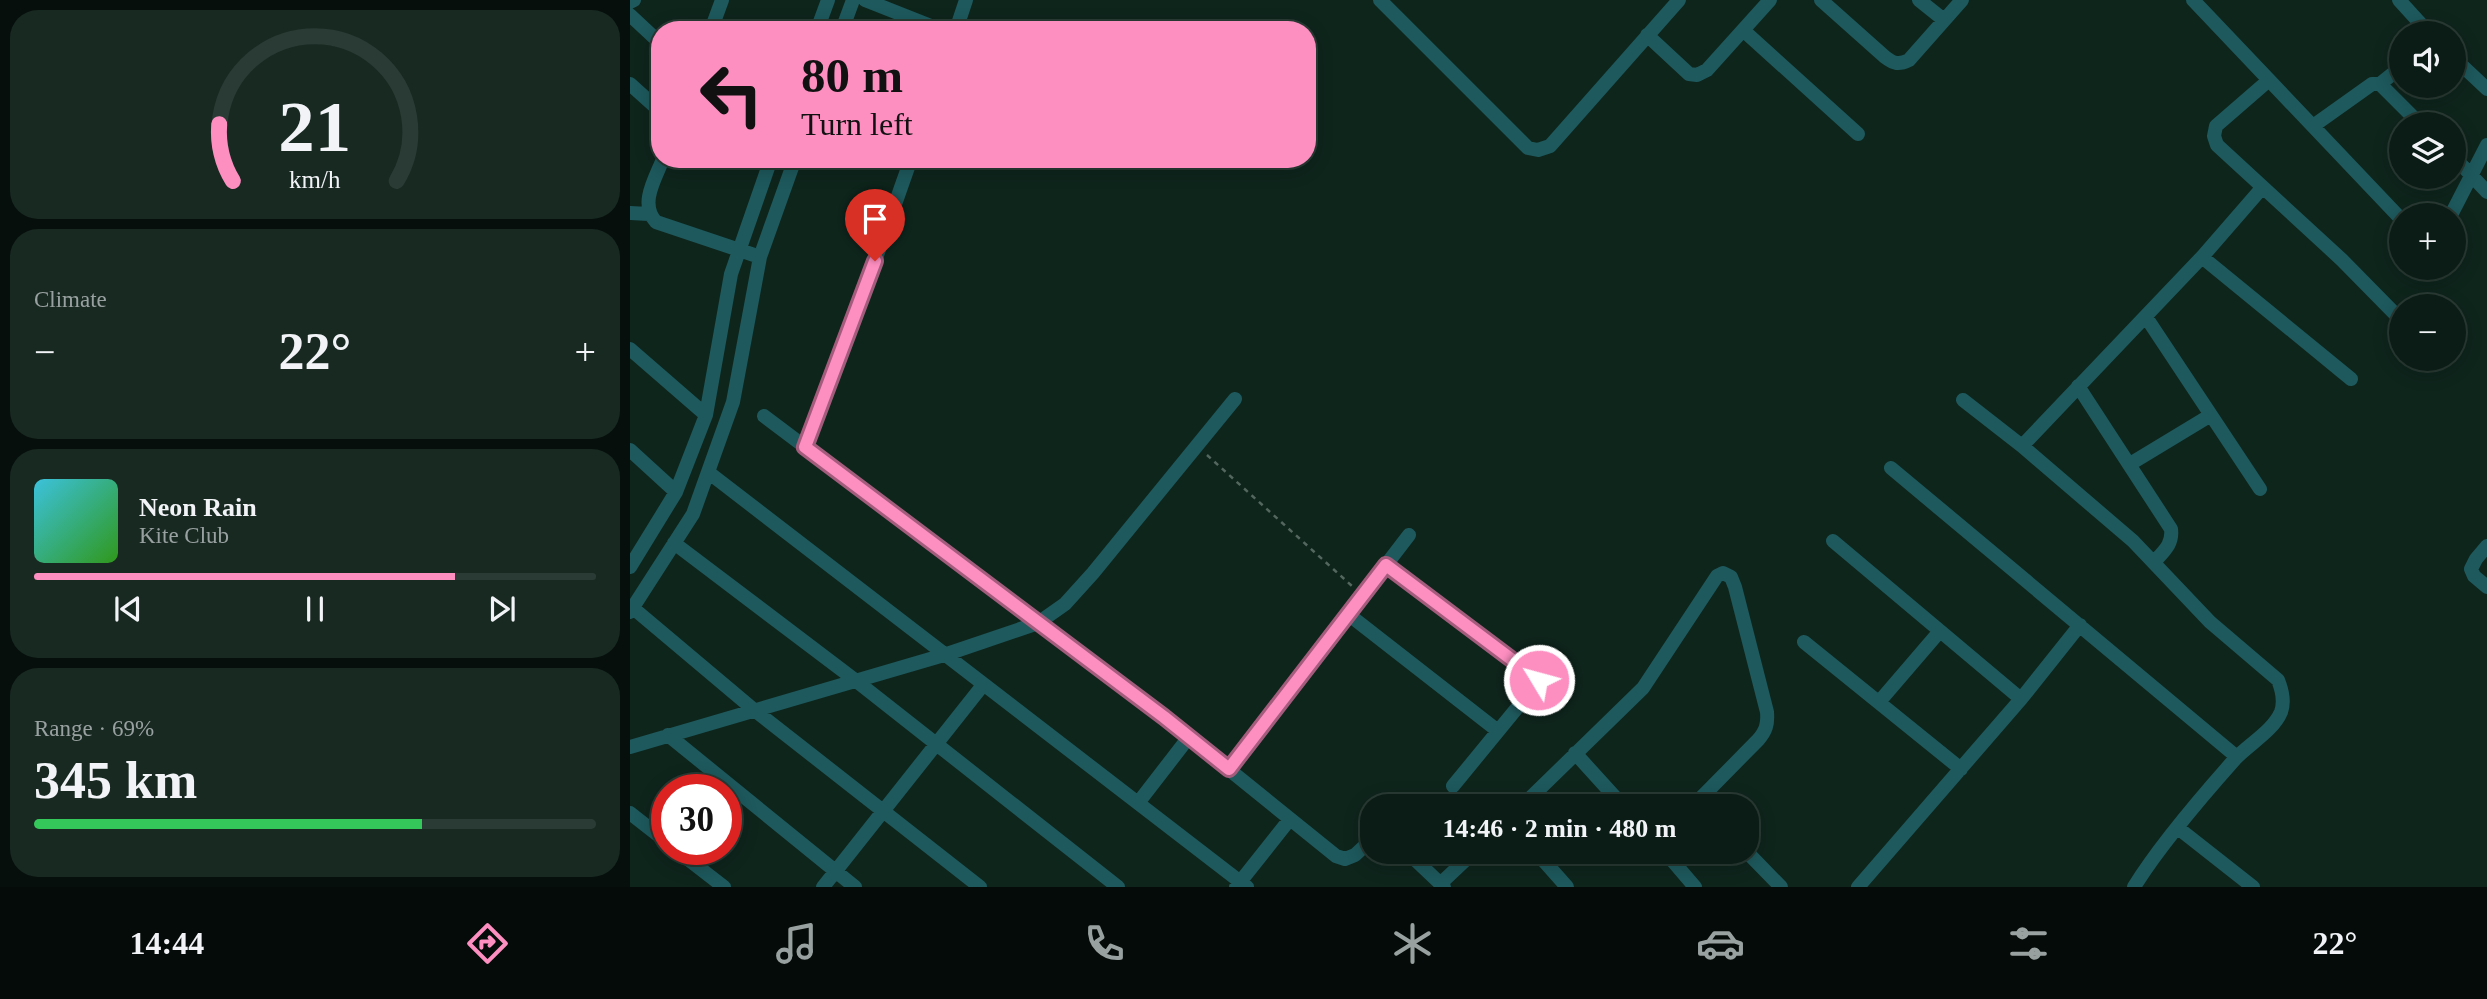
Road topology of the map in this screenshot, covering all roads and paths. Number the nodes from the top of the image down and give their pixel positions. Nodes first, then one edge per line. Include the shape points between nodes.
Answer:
1 (722, 0) edge
2 (828, 0) edge
3 (853, 0) edge
4 (865, 0) edge
5 (966, 0) edge
6 (1380, 0) edge
7 (1679, 0) edge
8 (1770, 0) edge
9 (1821, 0) edge
10 (1919, 0) edge
11 (1962, 0) edge
12 (2193, 0) edge
13 (2399, 0) edge
14 (630, 15) edge
15 (1944, 20) junction
16 (714, 21) edge
17 (820, 21) edge
18 (845, 21) edge
19 (918, 21) edge
20 (959, 21) edge
21 (2418, 21) edge
22 (1743, 30) junction
23 (651, 35) edge
24 (1647, 36) junction
25 (2466, 69) edge
26 (2389, 77) edge
27 (2269, 80) junction
28 (630, 84) edge
29 (2380, 84) junction
30 (2487, 89) edge
31 (651, 103) edge
32 (2408, 112) edge
33 (2313, 127) junction
34 (1858, 134) dead end
35 (2487, 145) edge
36 (660, 168) edge
37 (768, 168) edge
38 (792, 168) edge
39 (908, 168) edge
40 (2466, 170) edge
41 (2471, 175) junction
42 (2262, 188) junction
43 (2487, 192) edge
44 (2457, 203) edge
45 (2389, 206) edge
46 (630, 213) edge
47 (649, 214) junction
48 (738, 250) junction
49 (760, 257) junction
50 (2202, 257) junction
51 (2389, 308) edge
52 (2146, 317) junction
53 (630, 349) edge
54 (2351, 379) dead end
55 (2078, 386) junction
56 (1235, 398) dead end
57 (1963, 400) dead end
58 (706, 415) junction
59 (2211, 415) junction
60 (764, 416) dead end
61 (1196, 446) junction
62 (2022, 446) junction
63 (805, 447) junction
64 (630, 450) edge
65 (2130, 464) junction
66 (1891, 468) dead end
67 (708, 472) junction
68 (2260, 489) dead end
69 (676, 492) junction
70 (1409, 535) dead end
71 (1833, 541) dead end
72 (674, 542) junction
73 (2487, 546) edge
74 (632, 560) edge
75 (2154, 562) junction
76 (1386, 565) junction
77 (2487, 587) edge
78 (1362, 596) junction
79 (632, 610) edge
80 (1349, 614) junction
81 (1038, 623) junction
82 (2080, 625) junction
83 (1940, 631) junction
84 (1804, 642) dead end
85 (944, 654) junction
86 (855, 680) junction
87 (984, 685) junction
88 (2021, 699) junction
89 (1879, 702) junction
90 (753, 709) junction
91 (1498, 731) junction
92 (668, 735) junction
93 (1189, 737) junction
94 (936, 743) junction
95 (630, 747) edge
96 (1575, 753) junction
97 (2237, 757) junction
98 (1229, 769) junction
99 (1961, 769) junction
100 (1453, 786) dead end
101 (1534, 794) edge
102 (1612, 794) edge
103 (1708, 794) edge
104 (1138, 803) junction
105 (883, 811) junction
106 (630, 813) edge
107 (1290, 819) junction
108 (2178, 828) junction
109 (651, 829) edge
110 (1360, 850) edge
111 (1420, 864) edge
112 (1463, 864) edge
113 (1547, 864) edge
114 (1675, 864) edge
115 (1759, 864) edge
116 (696, 865) edge
117 (836, 871) junction
118 (1241, 885) edge
119 (1443, 885) edge
120 (724, 887) edge
121 (823, 887) edge
122 (855, 887) edge
123 (980, 887) edge
124 (1118, 887) edge
125 (1567, 887) edge
126 (1695, 887) edge
127 (1781, 887) edge
128 (1858, 887) edge
129 (2134, 887) edge
130 (2253, 887) edge

1 - 16 street
2 - 17 street
3 - 18 street
4 - 19 street
5 - 20 street
6 - 24 street via 1528,148 1538,150 1549,146
7 - 24 street
8 - 22 street
9 - 15 street via 1893,63 1909,60
10 - 15 street
11 - 15 street
12 - 27 street
13 - 21 street
14 - 23 street
22 - 24 street via 1697,75 1689,74
22 - 34 street
25 - 30 street
26 - 29 street
27 - 33 street
27 - 42 street via 2216,126 2214,136 2217,145
28 - 31 street
29 - 32 street
29 - 33 street via 2372,84
33 - 45 street
35 - 41 street
36 - 47 street via 647,202
37 - 48 street
38 - 49 street
39 - 63 street
40 - 41 street
41 - 43 street
41 - 44 street
42 - 50 street
42 - 51 street
46 - 47 street
47 - 48 street via 667,227
48 - 49 street
48 - 58 street
49 - 67 street via 733,402
50 - 52 street
50 - 54 street
52 - 55 street
52 - 59 street
53 - 58 street
55 - 62 street
55 - 65 street
56 - 61 street
57 - 62 street
58 - 69 street
59 - 65 street
59 - 68 street
60 - 63 street
61 - 78 path
61 - 81 street via 1094,573 1065,604
62 - 75 street
63 - 81 street
64 - 69 street
65 - 75 street via 2171,529 2170,544
66 - 82 street
67 - 72 street via 692,514
67 - 85 street
69 - 74 street
70 - 76 street
71 - 83 street
72 - 79 street
72 - 86 street
73 - 77 street via 2471,569
75 - 97 street via 2210,622 2278,680 2283,692 2281,711
76 - 78 street
76 - 91 street via 1539,680
78 - 80 street
79 - 90 street
80 - 91 street
80 - 98 street
81 - 85 street
81 - 93 street
82 - 88 street
82 - 97 street
83 - 88 street
83 - 89 street
84 - 89 street
85 - 86 street
85 - 87 street
86 - 90 street
86 - 94 street
87 - 94 street
87 - 104 street
88 - 99 street
89 - 99 street
90 - 92 street
90 - 105 street
91 - 100 street
92 - 95 street
92 - 117 street
93 - 98 street
93 - 104 street
94 - 105 street
94 - 124 street
96 - 101 street
96 - 102 street
96 - 103 street via 1643,688 1723,573 1735,587 1768,724
97 - 108 street
98 - 107 street
99 - 128 street
104 - 118 street
105 - 117 street
105 - 123 street
106 - 109 street
107 - 110 street via 1336,856 1345,859
107 - 118 street
108 - 129 street
108 - 130 street
111 - 119 street
112 - 119 street
113 - 125 street
114 - 126 street
115 - 127 street
116 - 120 street
117 - 121 street
117 - 122 street

